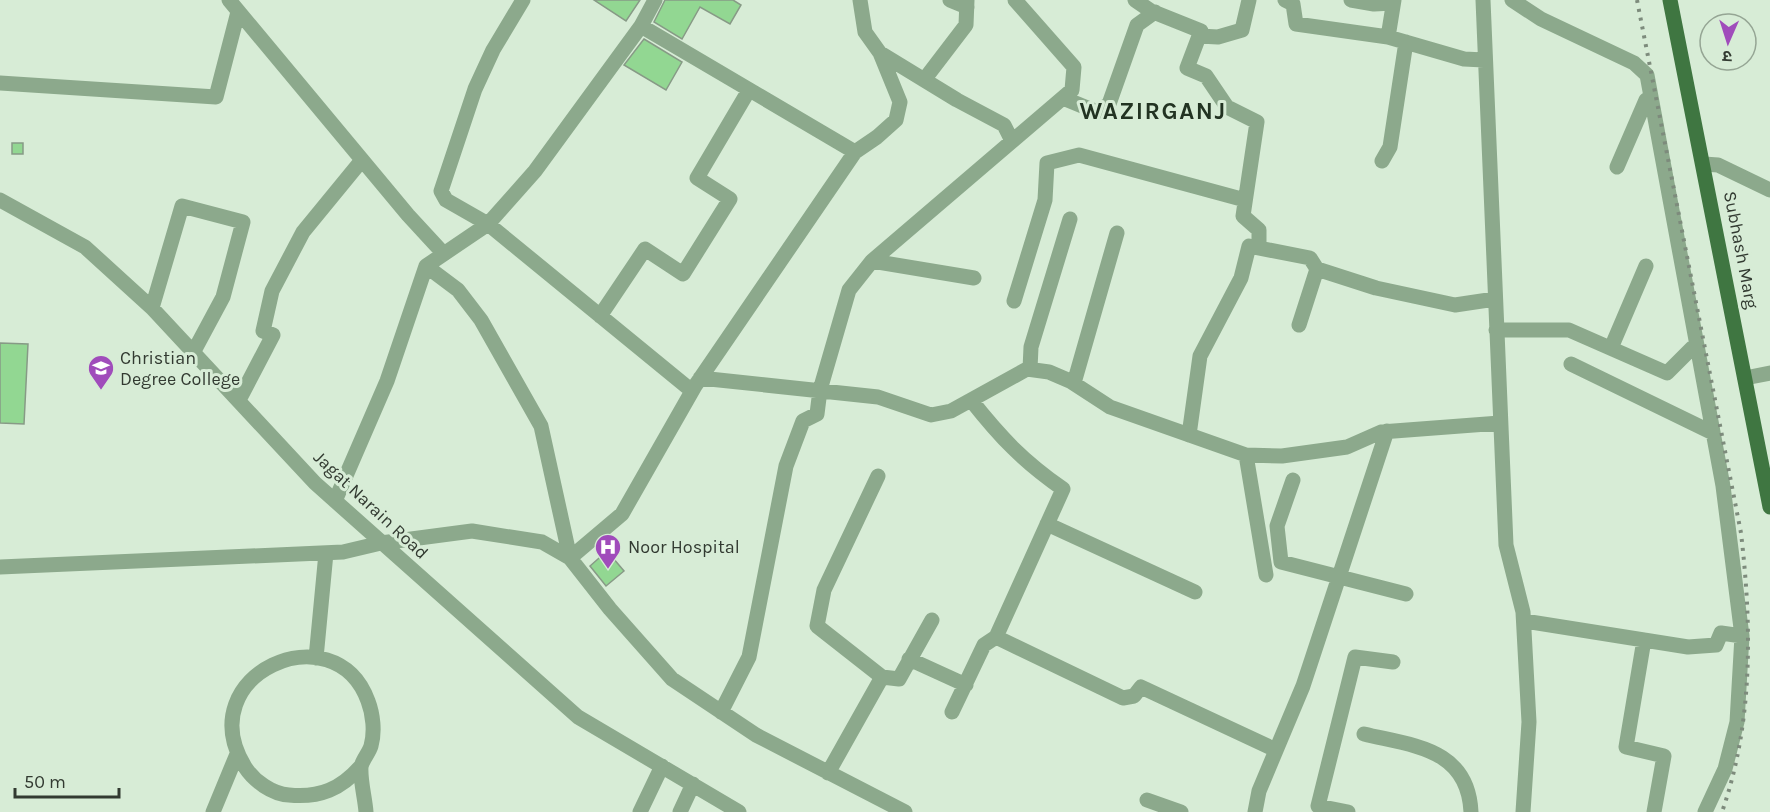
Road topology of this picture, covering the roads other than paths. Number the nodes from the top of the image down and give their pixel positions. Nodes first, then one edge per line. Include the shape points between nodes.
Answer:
1 (523, 0) edge
2 (655, 0) edge
3 (860, 0) edge
4 (950, 0) edge
5 (1016, 0) edge
6 (1135, 0) edge
7 (1249, 0) edge
8 (1286, 0) edge
9 (1350, 0) edge
10 (1483, 0) edge
11 (1512, 0) edge
12 (1670, 0) edge
13 (1393, 1) edge
14 (967, 3) edge
15 (234, 6) edge
16 (1155, 12) junction
17 (641, 26) junction
18 (1199, 36) junction
19 (1388, 37) junction
20 (1406, 42) junction
21 (880, 53) junction
22 (1484, 60) junction
23 (924, 80) junction
24 (0, 83) edge
25 (749, 90) junction
26 (1063, 98) junction
27 (1651, 99) junction
28 (1012, 141) junction
29 (855, 152) junction
30 (362, 160) junction
31 (1382, 161) dead end
32 (1704, 164) junction
33 (1617, 167) dead end
34 (1770, 190) edge
35 (0, 200) edge
36 (1245, 200) junction
37 (1070, 219) dead end
38 (488, 224) junction
39 (1117, 233) dead end
40 (1259, 248) junction
41 (444, 254) junction
42 (872, 261) junction
43 (426, 266) junction
44 (1646, 266) dead end
45 (1317, 269) junction
46 (974, 278) dead end
47 (1495, 299) junction
48 (1014, 300) dead end
49 (152, 308) junction
50 (600, 316) junction
51 (1299, 325) dead end
52 (1496, 330) junction
53 (1697, 346) junction
54 (1611, 348) junction
55 (194, 351) junction
56 (1571, 364) dead end
57 (1030, 369) junction
58 (1770, 373) edge
59 (1745, 378) junction
60 (1074, 383) junction
61 (696, 385) junction
62 (820, 390) junction
63 (239, 400) junction
64 (971, 400) junction
65 (1500, 423) junction
66 (1387, 431) junction
67 (1713, 433) junction
68 (1189, 435) junction
69 (1246, 455) junction
70 (878, 476) dead end
71 (1293, 480) dead end
72 (1769, 500) edge
73 (335, 501) junction
74 (1047, 524) junction
75 (381, 543) junction
76 (326, 553) junction
77 (570, 558) junction
78 (0, 567) edge
79 (1266, 575) dead end
80 (1338, 576) junction
81 (1195, 592) dead end
82 (1406, 594) dead end
83 (932, 620) dead end
84 (1524, 621) junction
85 (1742, 636) junction
86 (996, 637) junction
87 (1644, 640) junction
88 (316, 658) junction
89 (909, 659) junction
90 (1393, 662) dead end
91 (882, 677) junction
92 (966, 685) junction
93 (721, 712) junction
94 (952, 712) dead end
95 (1364, 735) dead end
96 (1276, 750) junction
97 (237, 754) junction
98 (361, 766) junction
99 (662, 766) junction
100 (828, 773) junction
101 (693, 784) junction
102 (1147, 800) dead end
103 (213, 812) edge
104 (366, 812) edge
105 (640, 812) edge
106 (680, 812) edge
107 (739, 812) edge
108 (905, 812) edge
109 (1181, 812) edge
110 (1255, 812) edge
111 (1348, 812) edge
112 (1471, 812) edge
113 (1523, 812) edge
114 (1654, 812) edge
115 (1705, 812) edge

1 - 38 street via 475,89 441,191 446,200
2 - 17 street
3 - 21 street via 865,32
4 - 14 street
5 - 26 street via 1074,68 1072,90
6 - 16 street
7 - 18 street via 1242,30 1218,37
8 - 19 street via 1293,3 1296,24
9 - 13 street via 1374,4
10 - 22 street
11 - 27 street via 1541,19 1634,63 1647,75
12 - 32 main road, Subhash Marg
13 - 19 street
14 - 23 street via 966,25
15 - 24 street via 216,97
15 - 30 street
16 - 18 street via 1201,31
16 - 26 street via 1137,25 1109,104 1097,112
17 - 25 street
17 - 38 street via 535,171
18 - 36 street via 1187,68 1206,76 1227,107 1257,122
19 - 20 street
20 - 22 street via 1464,59
20 - 31 street via 1390,147
21 - 23 street
21 - 29 street via 900,102 896,120
22 - 47 street
23 - 28 street via 1004,125
25 - 29 street
25 - 50 street via 698,178 730,200 683,274 645,249
26 - 28 street
27 - 33 street via 1646,100
27 - 53 street
28 - 42 street
29 - 61 street
30 - 41 street
30 - 63 street via 303,232 272,291 263,331 273,335
32 - 34 street via 1718,165
32 - 59 main road, Subhash Marg
35 - 49 street, Jagat Narain Road via 85,248
36 - 40 street via 1243,216 1259,230
36 - 48 street via 1079,155 1047,163 1045,200
37 - 57 street via 1031,347
38 - 41 street
38 - 50 street
39 - 60 street
40 - 45 street via 1310,258
40 - 68 street via 1249,246 1241,278 1200,356
41 - 43 street
42 - 46 street
42 - 62 street via 849,291
43 - 73 street via 387,381
43 - 77 street via 458,290 481,320 541,426
44 - 54 street
45 - 47 street via 1376,288 1455,305
45 - 51 street
47 - 52 street
49 - 55 street, Jagat Narain Road
49 - 55 street via 182,206 243,222 223,297
50 - 61 street
52 - 54 street via 1569,330
52 - 65 street
53 - 54 street via 1667,373
53 - 67 street
55 - 63 street, Jagat Narain Road
56 - 67 street
57 - 60 street
57 - 64 street
58 - 59 street
59 - 72 main road, Subhash Marg
60 - 68 street via 1110,407
61 - 62 street
61 - 77 street via 622,514
62 - 64 street via 878,397 930,415 951,411
62 - 93 street via 817,414 803,421 786,466 749,657
63 - 73 street, Jagat Narain Road
64 - 74 street via 1004,442 1063,489
65 - 66 street
65 - 84 street via 1506,545
66 - 69 street via 1347,447 1282,456
66 - 80 street
67 - 85 street
68 - 69 street
69 - 79 street
70 - 91 street via 824,590 817,626
71 - 80 street via 1277,526 1281,562
73 - 75 street, Jagat Narain Road
74 - 81 street
74 - 86 street
75 - 76 street
75 - 77 street via 472,531 542,542
75 - 99 street, Jagat Narain Road via 578,717
76 - 78 street
76 - 88 street
77 - 93 street via 672,680
80 - 82 street
80 - 96 street via 1303,686
83 - 89 street
84 - 87 street
84 - 113 street via 1529,722
85 - 87 street via 1721,633 1716,645 1688,647
85 - 115 street via 1737,723 1725,769
86 - 92 street via 984,645
86 - 96 street via 1123,698 1134,696 1141,687
87 - 114 street via 1626,747 1664,756
88 - 97 street via 294,657 273,663 255,674 241,691 233,711 232,733
88 - 98 street via 338,666 356,680 368,700 373,722 371,745
89 - 91 street via 900,679
89 - 92 street
90 - 111 street via 1355,657 1318,806
91 - 100 street
92 - 94 street
93 - 100 street
95 - 112 street via 1429,750 1447,759 1470,792
96 - 110 street via 1259,790
97 - 98 street via 265,787 285,795 307,797 328,793 347,782
97 - 103 street
98 - 104 street
99 - 101 street, Jagat Narain Road
99 - 105 street
100 - 108 street
101 - 106 street
101 - 107 street, Jagat Narain Road
102 - 109 street

